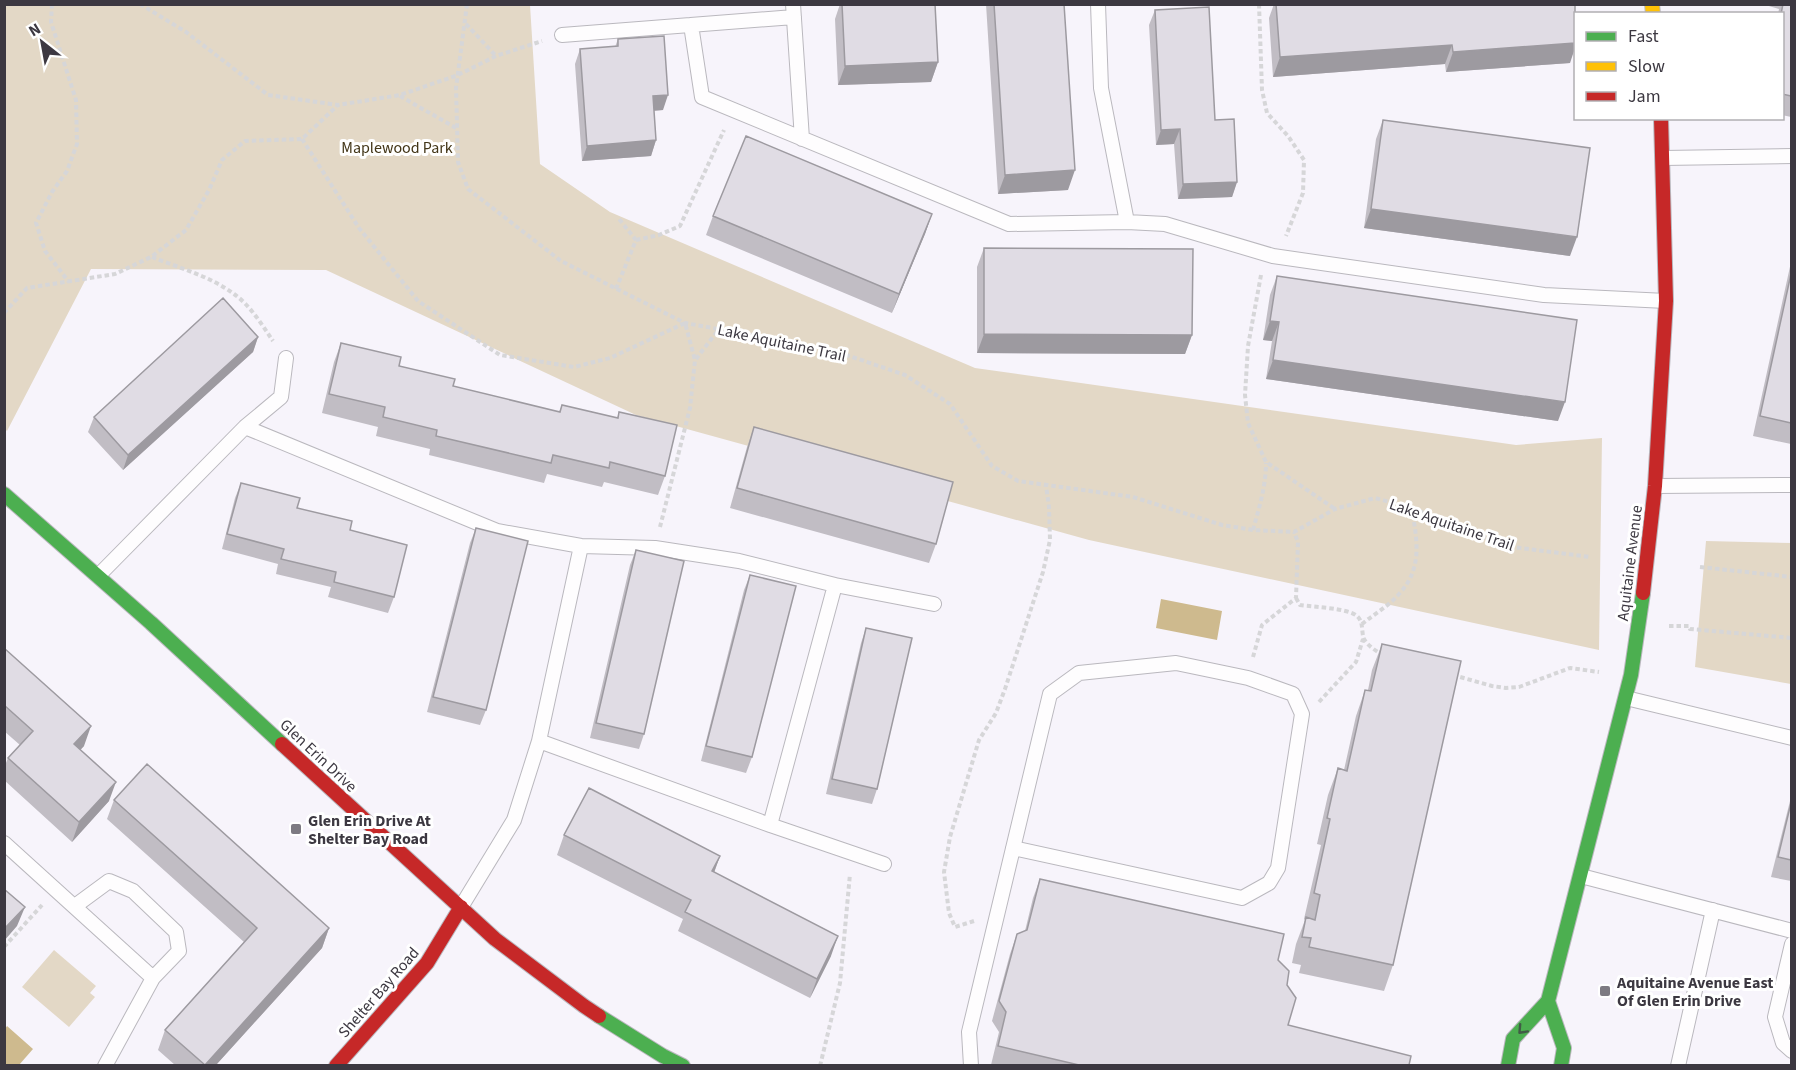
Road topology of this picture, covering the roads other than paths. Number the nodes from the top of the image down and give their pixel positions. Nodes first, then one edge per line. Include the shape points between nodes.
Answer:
1 (1098, 4) edge
2 (793, 11) edge
3 (691, 25) junction
4 (562, 35) road end
5 (1660, 120) edge
6 (802, 138) junction
7 (1791, 156) edge
8 (1663, 159) junction
9 (1127, 222) junction
10 (1666, 301) junction
11 (286, 358) road end
12 (245, 427) junction
13 (1791, 485) edge
14 (1655, 486) junction
15 (4, 494) edge
16 (581, 546) junction
17 (98, 576) junction
18 (836, 585) junction
19 (934, 604) dead end
20 (1626, 698) junction
21 (1791, 738) edge
22 (539, 741) junction
23 (770, 825) junction
24 (4, 843) edge
25 (1012, 848) junction
26 (884, 864) dead end
27 (1581, 876) junction
28 (75, 906) junction
29 (460, 907) junction
30 (1713, 910) junction
31 (1791, 931) edge
32 (1791, 944) edge
33 (153, 978) junction
34 (1548, 1001) junction
35 (1791, 1051) edge
36 (105, 1065) edge
37 (336, 1065) edge
38 (682, 1065) edge
39 (971, 1065) edge
40 (1508, 1065) edge
41 (1561, 1065) edge
42 (1678, 1065) edge

1 - 9 lane via 1101,88
2 - 3 lane
2 - 6 lane
3 - 4 lane
3 - 6 lane via 702,97
5 - 8 street, Aquitaine Avenue
6 - 9 lane via 1009,224
7 - 8 lane
8 - 10 street, Aquitaine Avenue
9 - 10 lane via 1165,224 1273,256 1544,295
10 - 14 street, Aquitaine Avenue
11 - 12 lane via 281,397
12 - 16 lane via 497,531
12 - 17 lane
13 - 14 lane
14 - 20 street, Aquitaine Avenue
15 - 17 street, Glen Erin Drive
16 - 18 lane via 655,548 739,561
16 - 22 lane
17 - 29 street, Glen Erin Drive
18 - 19 lane
18 - 23 lane
20 - 21 lane
20 - 27 street, Aquitaine Avenue
22 - 23 lane
22 - 29 lane via 514,820
23 - 26 lane
24 - 28 lane
25 - 25 lane via 1050,694 1079,673 1176,663 1248,678 1293,694 1302,714 1278,868 1269,884 1242,898
25 - 39 lane via 969,1032
27 - 30 lane
27 - 34 street, Aquitaine Avenue
28 - 33 lane
28 - 33 lane via 109,881 133,891 177,932 179,951
29 - 37 street, Shelter Bay Road via 427,963
29 - 38 street, Glen Erin Drive via 495,939 584,1006
30 - 31 lane
30 - 42 lane
32 - 35 lane via 1775,1017 1783,1043
33 - 36 lane
34 -> 40 street, Aquitaine Avenue via 1513,1039
34 - 41 street via 1564,1048

